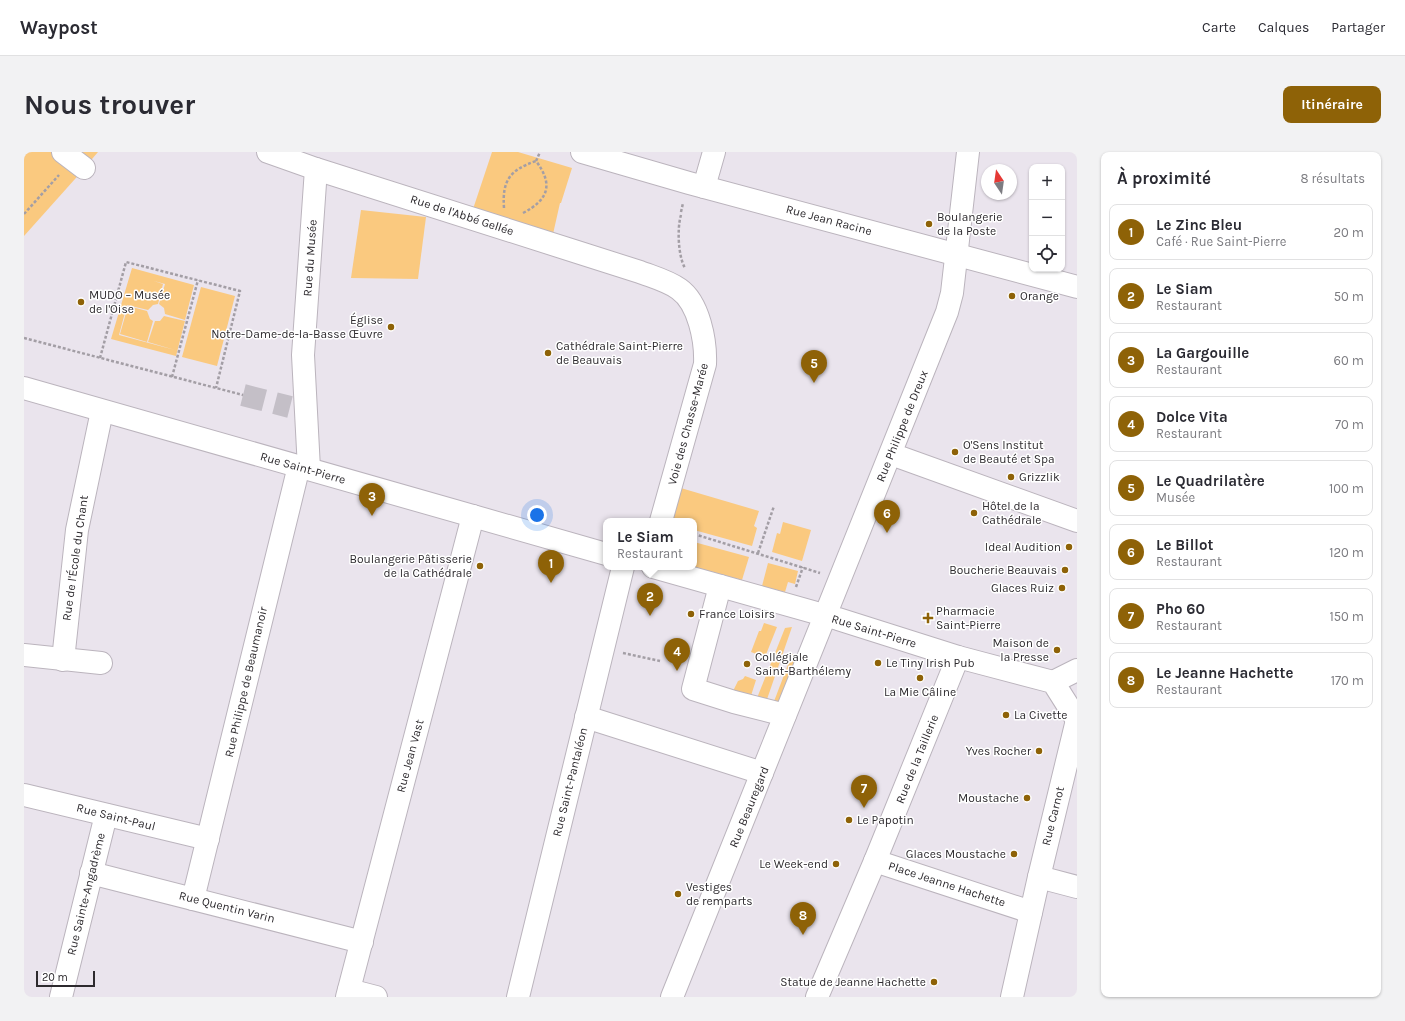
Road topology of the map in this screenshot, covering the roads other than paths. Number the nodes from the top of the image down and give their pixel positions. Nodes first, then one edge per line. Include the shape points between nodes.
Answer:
1 (268, 152) edge
2 (582, 152) edge
3 (714, 152) edge
4 (968, 152) edge
5 (640, 160) edge
6 (316, 169) junction
7 (704, 187) junction
8 (957, 255) junction
9 (608, 262) joint
10 (1077, 287) edge
11 (24, 388) edge
12 (102, 411) junction
13 (891, 454) junction
14 (304, 468) junction
15 (473, 516) junction
16 (662, 518) edge
17 (1077, 520) edge
18 (603, 553) edge
19 (622, 570) edge
20 (664, 570) edge
21 (720, 586) junction
22 (825, 616) junction
23 (24, 655) edge
24 (958, 657) junction
25 (63, 660) junction
26 (101, 663) dead end
27 (1077, 670) edge
28 (1053, 682) junction
29 (785, 715) junction
30 (586, 717) junction
31 (1077, 720) edge
32 (762, 773) junction
33 (24, 795) edge
34 (106, 815) junction
35 (208, 839) junction
36 (875, 861) junction
37 (92, 873) junction
38 (1039, 877) junction
39 (1077, 887) edge
40 (193, 899) junction
41 (1031, 912) junction
42 (362, 942) junction
43 (348, 994) edge
44 (61, 997) edge
45 (376, 997) edge
46 (518, 997) edge
47 (672, 997) edge
48 (817, 997) edge
49 (1012, 997) edge

1 - 6 street
2 - 5 street, Rue Jean Racine
3 - 7 street
4 - 8 street, Rue Philippe de Dreux
5 - 7 street, Rue Jean Racine
6 - 9 street, Rue de l'Abbé Gellée
6 - 14 street, Rue du Musée via 303,355
7 - 8 street, Rue Jean Racine
8 - 10 street, Rue Jean Racine
8 - 13 street, Rue Philippe de Dreux via 947,312
9 - 16 street, Voie des Chasse-Marée via 680,289 698,319 704,338 705,364
11 - 12 street, Rue Saint-Pierre
12 - 14 street, Rue Saint-Pierre
12 - 25 street, Rue de l'École du Chant via 77,530
13 - 17 street
13 - 22 street, Rue Philippe de Dreux
14 - 15 street, Rue Saint-Pierre
14 - 35 street, Rue Philippe de Beaumanoir via 258,629
15 - 18 street, Rue Saint-Pierre
15 - 42 street, Rue Jean Vast
19 - 30 street, Rue Saint-Pantaléon
20 - 21 street, Rue Saint-Pierre
21 - 22 street, Rue Saint-Pierre
21 - 29 street via 693,689
22 - 24 street, Rue Saint-Pierre
22 - 29 street, Rue Beauregard
23 - 25 street
24 - 28 street, Rue Saint-Pierre
24 - 36 street, Rue de la Taillerie
25 - 26 street
27 - 28 street
28 - 31 street
29 - 32 street, Rue Beauregard
30 - 32 street
30 - 46 street, Rue Saint-Pantaléon
31 - 38 street, Rue Carnot
32 - 47 street, Rue Beauregard
33 - 34 street, Rue Saint-Paul
34 - 35 street, Rue Saint-Paul
34 - 37 street, Rue Sainte-Angadrème
35 - 40 street, Rue Philippe de Beaumanoir
36 - 41 street, Place Jeanne Hachette
36 - 48 street, Place Jeanne Hachette
37 - 40 street, Rue Quentin Varin
37 - 44 street, Rue Sainte-Angadrème
38 - 39 street
38 - 41 street, Rue Carnot
40 - 42 street, Rue Quentin Varin
41 - 49 street
42 - 43 street, Rue Jean Vast
43 - 45 street

